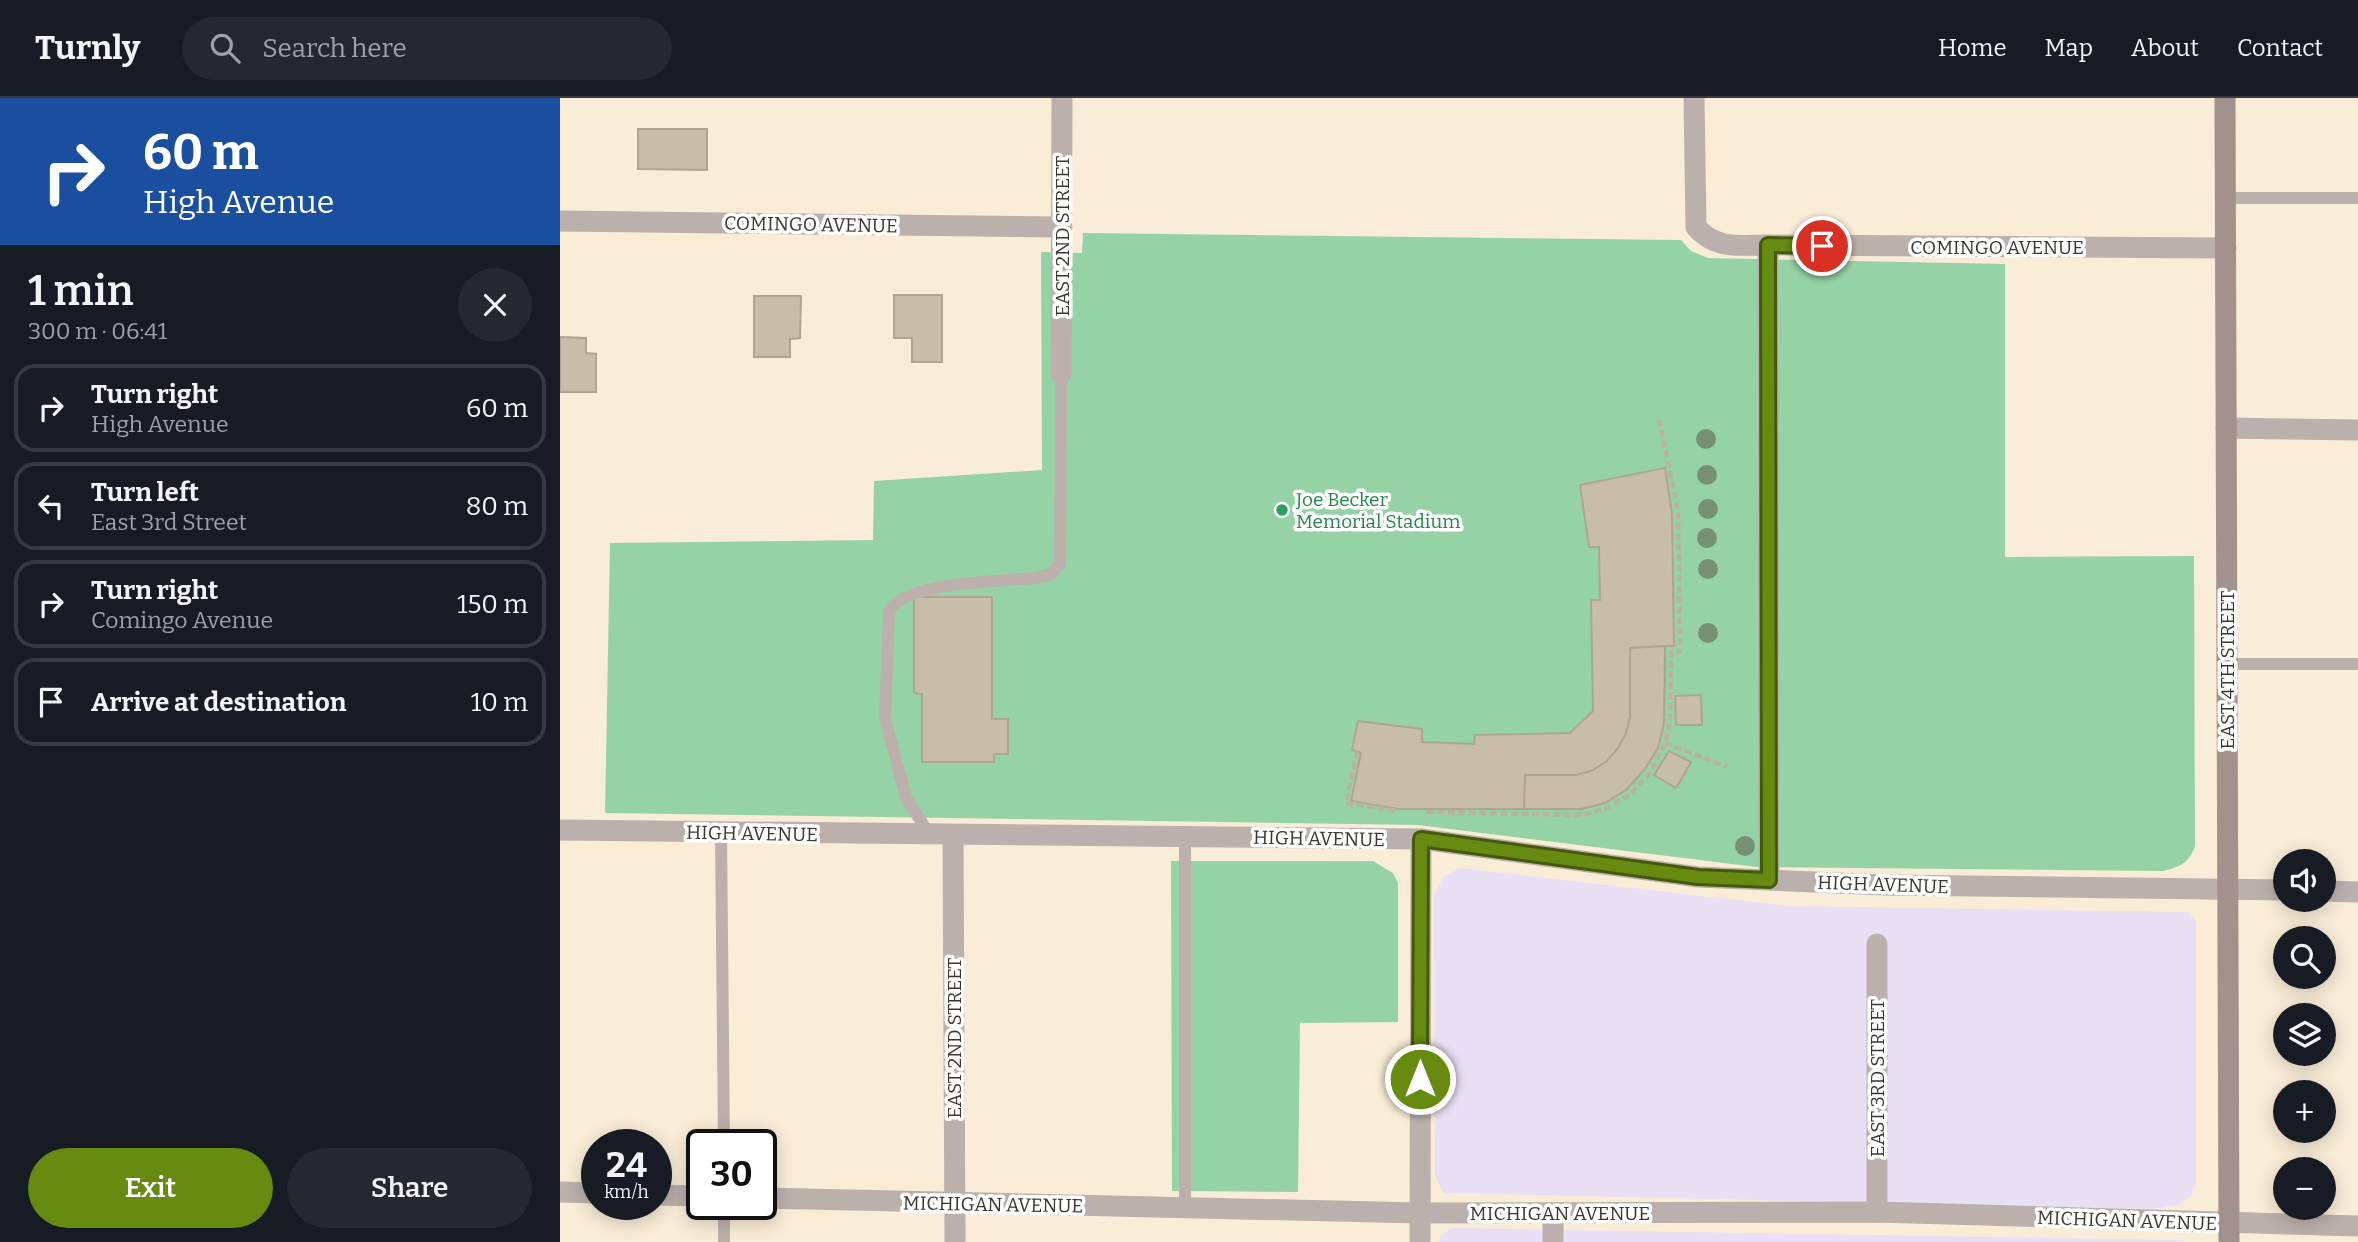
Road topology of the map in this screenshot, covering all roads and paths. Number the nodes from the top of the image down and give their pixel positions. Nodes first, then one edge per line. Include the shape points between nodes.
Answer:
1 (1062, 98) edge
2 (1694, 98) edge
3 (2225, 98) edge
4 (2225, 198) junction
5 (2358, 198) edge
6 (560, 221) edge
7 (1062, 227) junction
8 (1768, 245) junction
9 (2226, 248) junction
10 (1061, 374) joint
11 (1659, 419) dead end
12 (2226, 428) junction
13 (2358, 429) edge
14 (2227, 664) junction
15 (2358, 664) edge
16 (1665, 743) junction
17 (1357, 752) dead end
18 (1727, 767) dead end
19 (1410, 812) dead end
20 (1423, 812) dead end
21 (560, 830) edge
22 (721, 832) junction
23 (930, 835) junction
24 (953, 835) junction
25 (1185, 837) junction
26 (1421, 839) junction
27 (1769, 880) junction
28 (2228, 889) junction
29 (2273, 890) edge
30 (2336, 891) edge
31 (2358, 892) edge
32 (1877, 944) dead end
33 (724, 1129) edge
34 (560, 1192) edge
35 (581, 1193) edge
36 (777, 1198) edge
37 (955, 1204) junction
38 (1185, 1208) junction
39 (1877, 1212) junction
40 (1420, 1213) junction
41 (1553, 1213) junction
42 (724, 1220) edge
43 (2358, 1226) edge
44 (2229, 1233) edge
45 (724, 1242) edge
46 (955, 1242) edge
47 (1420, 1242) edge
48 (1553, 1242) edge

1 - 7 street, EAST 2ND STREET
2 - 8 street via 1696,227 1706,239 1720,245
3 - 4 street, EAST 4TH STREET
4 - 5 lane
4 - 9 street, EAST 4TH STREET
6 - 7 street, COMINGO AVENUE
7 - 10 street, EAST 2ND STREET
8 - 9 street, COMINGO AVENUE
8 - 27 street
9 - 12 street, EAST 4TH STREET
10 - 23 lane via 1060,564 1050,575 1034,578 916,591 895,601 889,611 885,718 906,798
11 - 16 path via 1678,512 1680,652 1671,652 1670,723
12 - 13 street
12 - 14 street, EAST 4TH STREET
14 - 15 lane
14 - 28 street, EAST 4TH STREET
16 - 18 path
16 - 20 path via 1650,773 1608,808 1581,815
17 - 19 path via 1346,803
21 - 22 street, HIGH AVENUE
22 - 23 street, HIGH AVENUE
22 - 33 lane
23 - 24 street, HIGH AVENUE
24 - 25 street, HIGH AVENUE
24 - 37 street, EAST 2ND STREET
25 - 26 street, HIGH AVENUE
25 - 38 lane
26 - 27 street, HIGH AVENUE via 1698,877
26 - 40 street
27 - 28 street, HIGH AVENUE
28 - 29 street, HIGH AVENUE
28 - 44 street, EAST 4TH STREET
30 - 31 street
32 - 39 street, EAST 3RD STREET
34 - 35 street
36 - 37 street, MICHIGAN AVENUE
37 - 38 street, MICHIGAN AVENUE
37 - 46 street, EAST 2ND STREET
38 - 40 street, MICHIGAN AVENUE
39 - 41 street, MICHIGAN AVENUE
39 - 44 street, MICHIGAN AVENUE
40 - 41 street, MICHIGAN AVENUE
40 - 47 street
41 - 48 street
42 - 45 lane
43 - 44 street, MICHIGAN AVENUE

